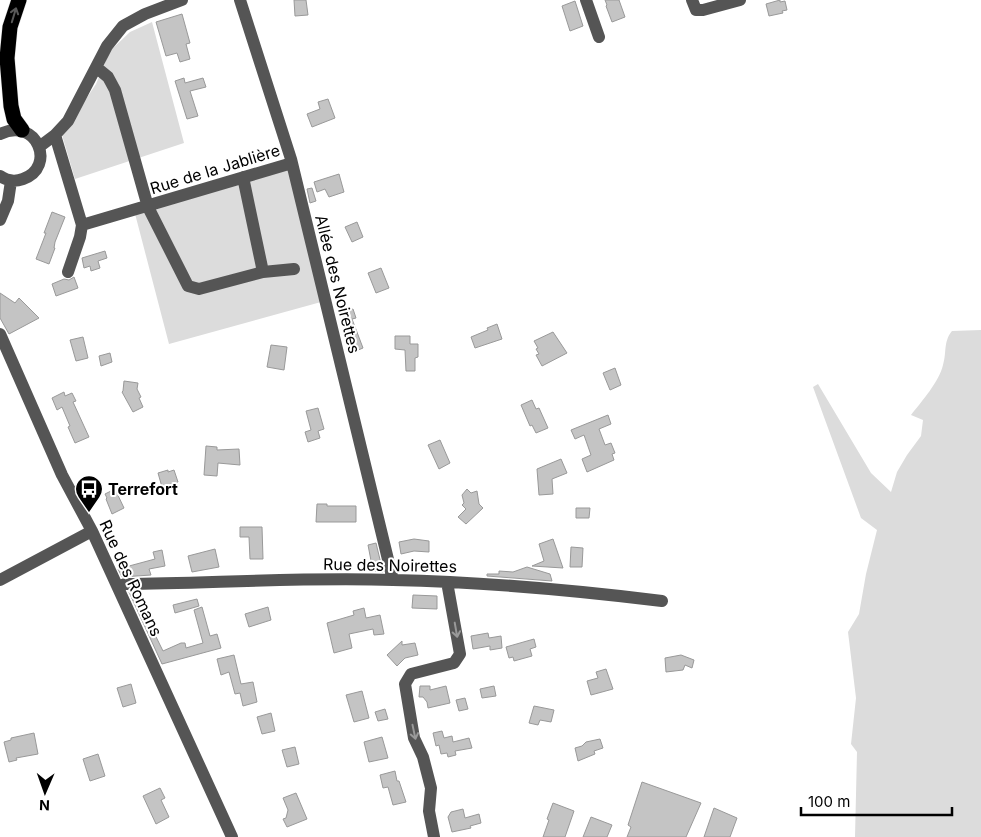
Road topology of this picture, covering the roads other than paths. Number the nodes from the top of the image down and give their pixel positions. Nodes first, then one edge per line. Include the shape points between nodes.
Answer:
1 (18, 0) edge
2 (182, 0) edge
3 (240, 0) edge
4 (586, 0) edge
5 (740, 0) edge
6 (694, 5) edge
7 (599, 37) dead end
8 (97, 68) junction
9 (22, 130) junction
10 (0, 134) edge
11 (55, 135) junction
12 (39, 147) junction
13 (292, 163) junction
14 (244, 177) junction
15 (5, 179) edge
16 (148, 207) junction
17 (0, 220) edge
18 (82, 225) junction
19 (294, 269) dead end
20 (68, 272) dead end
21 (263, 272) junction
22 (0, 334) edge
23 (92, 531) junction
24 (0, 580) edge
25 (392, 580) junction
26 (447, 582) junction
27 (118, 587) junction
28 (662, 601) dead end
29 (232, 837) edge
30 (434, 837) edge

9 -> 1 highway via 14,120 11,106 7,58 10,27
2 - 8 street via 123,26
3 - 13 street, Allée des Noirettes
4 - 7 street
5 - 6 street via 703,10
8 - 11 street via 68,121
8 - 16 street via 108,77 115,90
9 - 10 street
9 - 12 street
11 - 12 street
11 - 18 street
12 - 15 street via 39,164 28,178
13 - 14 street, Rue de la Jablière
13 - 25 street, Allée des Noirettes
14 - 16 street, Rue de la Jablière
14 - 21 street
15 - 17 street via 8,200
16 - 18 street, Rue de la Jablière
16 - 21 street via 188,286 199,289
18 - 20 street
19 - 21 street
22 - 23 street, Rue des Romans via 62,475
23 - 24 street
23 - 27 street, Rue des Romans
25 - 26 street, Rue des Noirettes
25 - 27 street, Rue des Noirettes via 125,584
26 - 28 street, Rue des Noirettes
26 -> 30 street via 460,654 454,663 411,674 405,684 414,738 431,788 429,811
27 - 29 street, Rue des Romans

